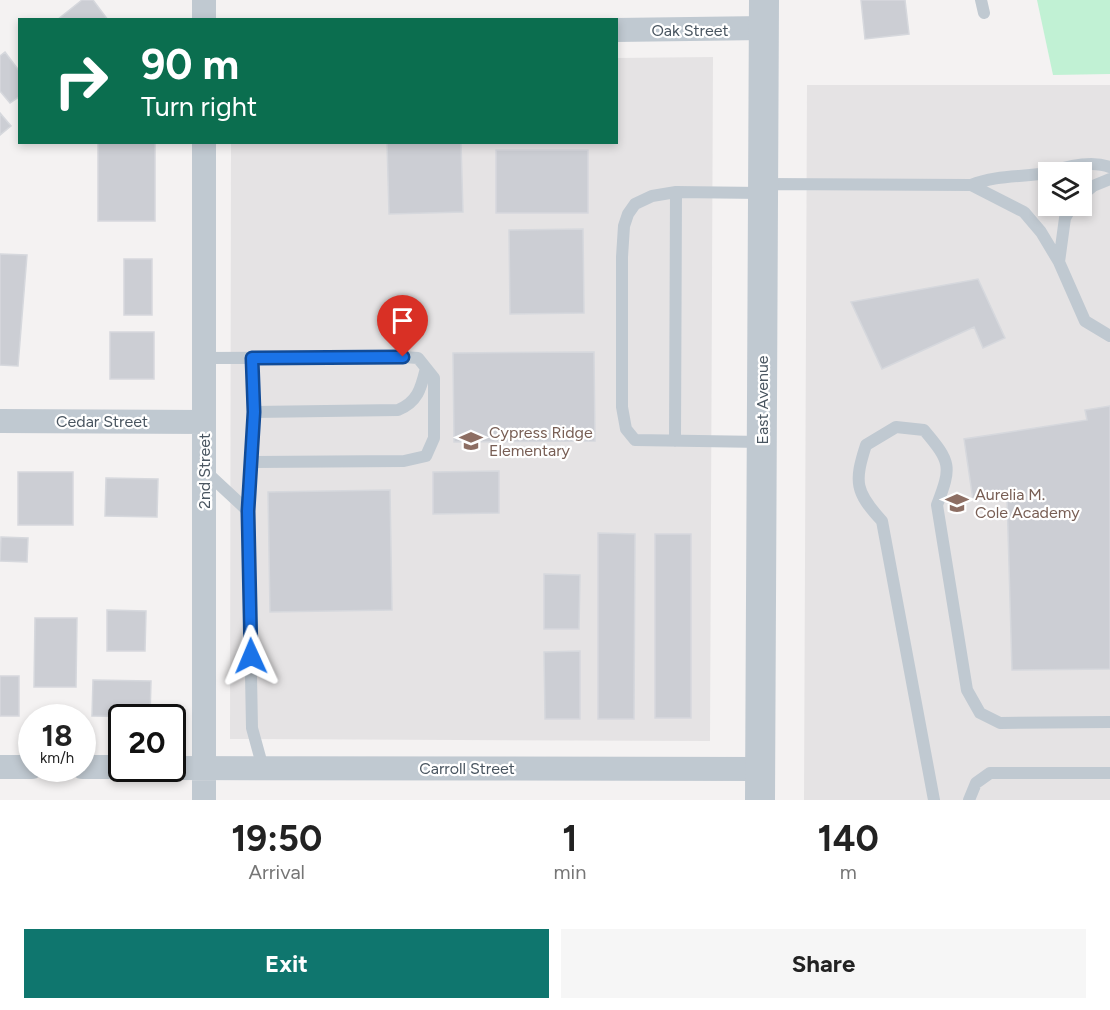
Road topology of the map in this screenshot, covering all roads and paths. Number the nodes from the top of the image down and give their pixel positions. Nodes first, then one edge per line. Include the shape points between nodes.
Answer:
1 (204, 0) edge
2 (981, 0) edge
3 (984, 13) dead end
4 (764, 14) edge
5 (204, 18) edge
6 (618, 30) edge
7 (204, 144) edge
8 (1092, 166) edge
9 (1110, 167) edge
10 (1038, 174) edge
11 (1110, 179) edge
12 (971, 185) junction
13 (1092, 187) edge
14 (764, 189) junction
15 (676, 192) junction
16 (1066, 216) edge
17 (1059, 262) junction
18 (1110, 336) edge
19 (204, 358) junction
20 (252, 358) junction
21 (426, 368) junction
22 (254, 412) junction
23 (0, 421) edge
24 (204, 422) junction
25 (675, 441) junction
26 (762, 442) junction
27 (250, 462) junction
28 (204, 470) junction
29 (248, 511) junction
30 (1110, 722) edge
31 (0, 767) edge
32 (18, 767) edge
33 (186, 768) edge
34 (204, 768) junction
35 (262, 768) junction
36 (760, 770) junction
37 (1110, 773) edge
38 (204, 800) edge
39 (760, 800) edge
40 (934, 800) edge
41 (969, 800) edge

1 - 5 street
2 - 3 lane
4 - 6 street, Oak Street
4 - 14 street, East Avenue
7 - 19 street, 2nd Street
8 - 9 lane
10 - 12 lane via 988,178
11 - 13 lane
12 - 14 lane
12 - 17 lane via 1024,212
14 - 15 lane
14 - 26 street, East Avenue
15 - 25 lane
15 - 25 lane via 634,204 624,226 622,257 622,407 626,429 635,440
16 - 17 lane
17 - 18 lane via 1085,321
19 - 20 lane
19 - 24 street, 2nd Street
20 - 21 lane via 403,357 418,358
20 - 22 lane
21 - 22 lane via 420,392 409,406 398,410
21 - 27 lane via 434,378 435,404 434,438 426,456 404,461
22 - 27 lane
23 - 24 street, Cedar Street
24 - 28 street, 2nd Street
25 - 26 lane
26 - 36 street, East Avenue
27 - 29 lane
28 - 29 lane
28 - 34 street, 2nd Street
29 - 35 lane via 252,728
30 - 40 lane via 1000,723 980,713 967,690 937,505 948,476 943,452 924,430 896,427 866,445 857,473 864,502 882,521
31 - 32 street
33 - 34 street, Carroll Street
34 - 35 street, Carroll Street
34 - 38 street, 2nd Street
35 - 36 street, Carroll Street
36 - 39 street, East Avenue
37 - 41 lane via 990,773 976,783

